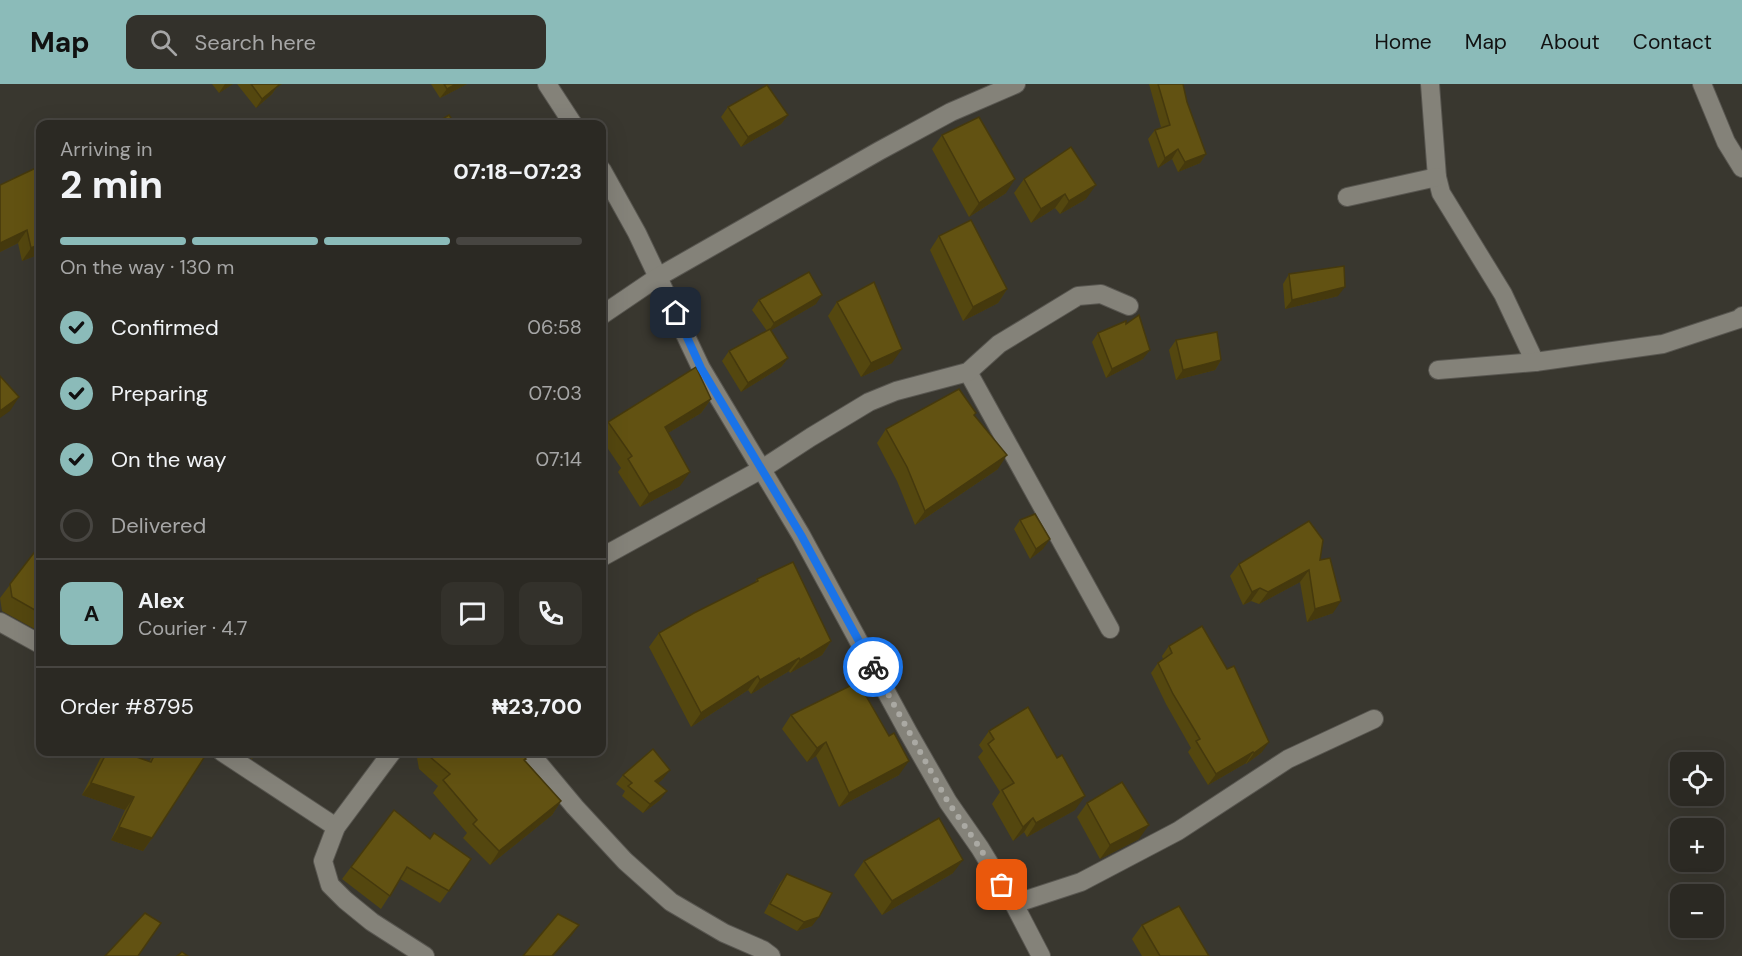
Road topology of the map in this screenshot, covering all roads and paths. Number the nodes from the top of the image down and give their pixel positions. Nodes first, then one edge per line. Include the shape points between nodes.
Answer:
1 (1016, 84) edge
2 (1430, 84) edge
3 (1702, 84) edge
4 (554, 86) edge
5 (571, 120) edge
6 (1742, 168) edge
7 (606, 177) edge
8 (1437, 177) junction
9 (1347, 197) dead end
10 (658, 277) junction
11 (1129, 306) dead end
12 (606, 312) edge
13 (1742, 316) edge
14 (1535, 362) junction
15 (1438, 370) dead end
16 (968, 372) junction
17 (762, 469) junction
18 (606, 555) edge
19 (0, 622) edge
20 (1110, 629) dead end
21 (36, 642) edge
22 (1374, 719) dead end
23 (228, 756) edge
24 (389, 756) edge
25 (532, 756) edge
26 (336, 827) junction
27 (1014, 904) junction
28 (425, 956) edge
29 (771, 956) edge
30 (1041, 956) edge

1 - 10 street via 951,112
2 - 8 street
3 - 6 street via 1726,142
4 - 5 street
7 - 10 street
8 - 9 street
8 - 14 street via 1441,193 1503,294
10 - 12 street
10 - 17 street via 701,368
11 - 16 street via 1101,294 1078,296 999,344
13 - 14 street via 1663,344
14 - 15 street
16 - 17 street via 869,402
16 - 20 street
17 - 18 street
17 - 27 street via 942,792
19 - 21 street
22 - 27 street via 1288,759 1178,831 1081,882
23 - 26 street
24 - 26 street
25 - 29 street via 625,861 671,902
26 - 28 street via 323,861 330,885 372,922
27 - 30 street

